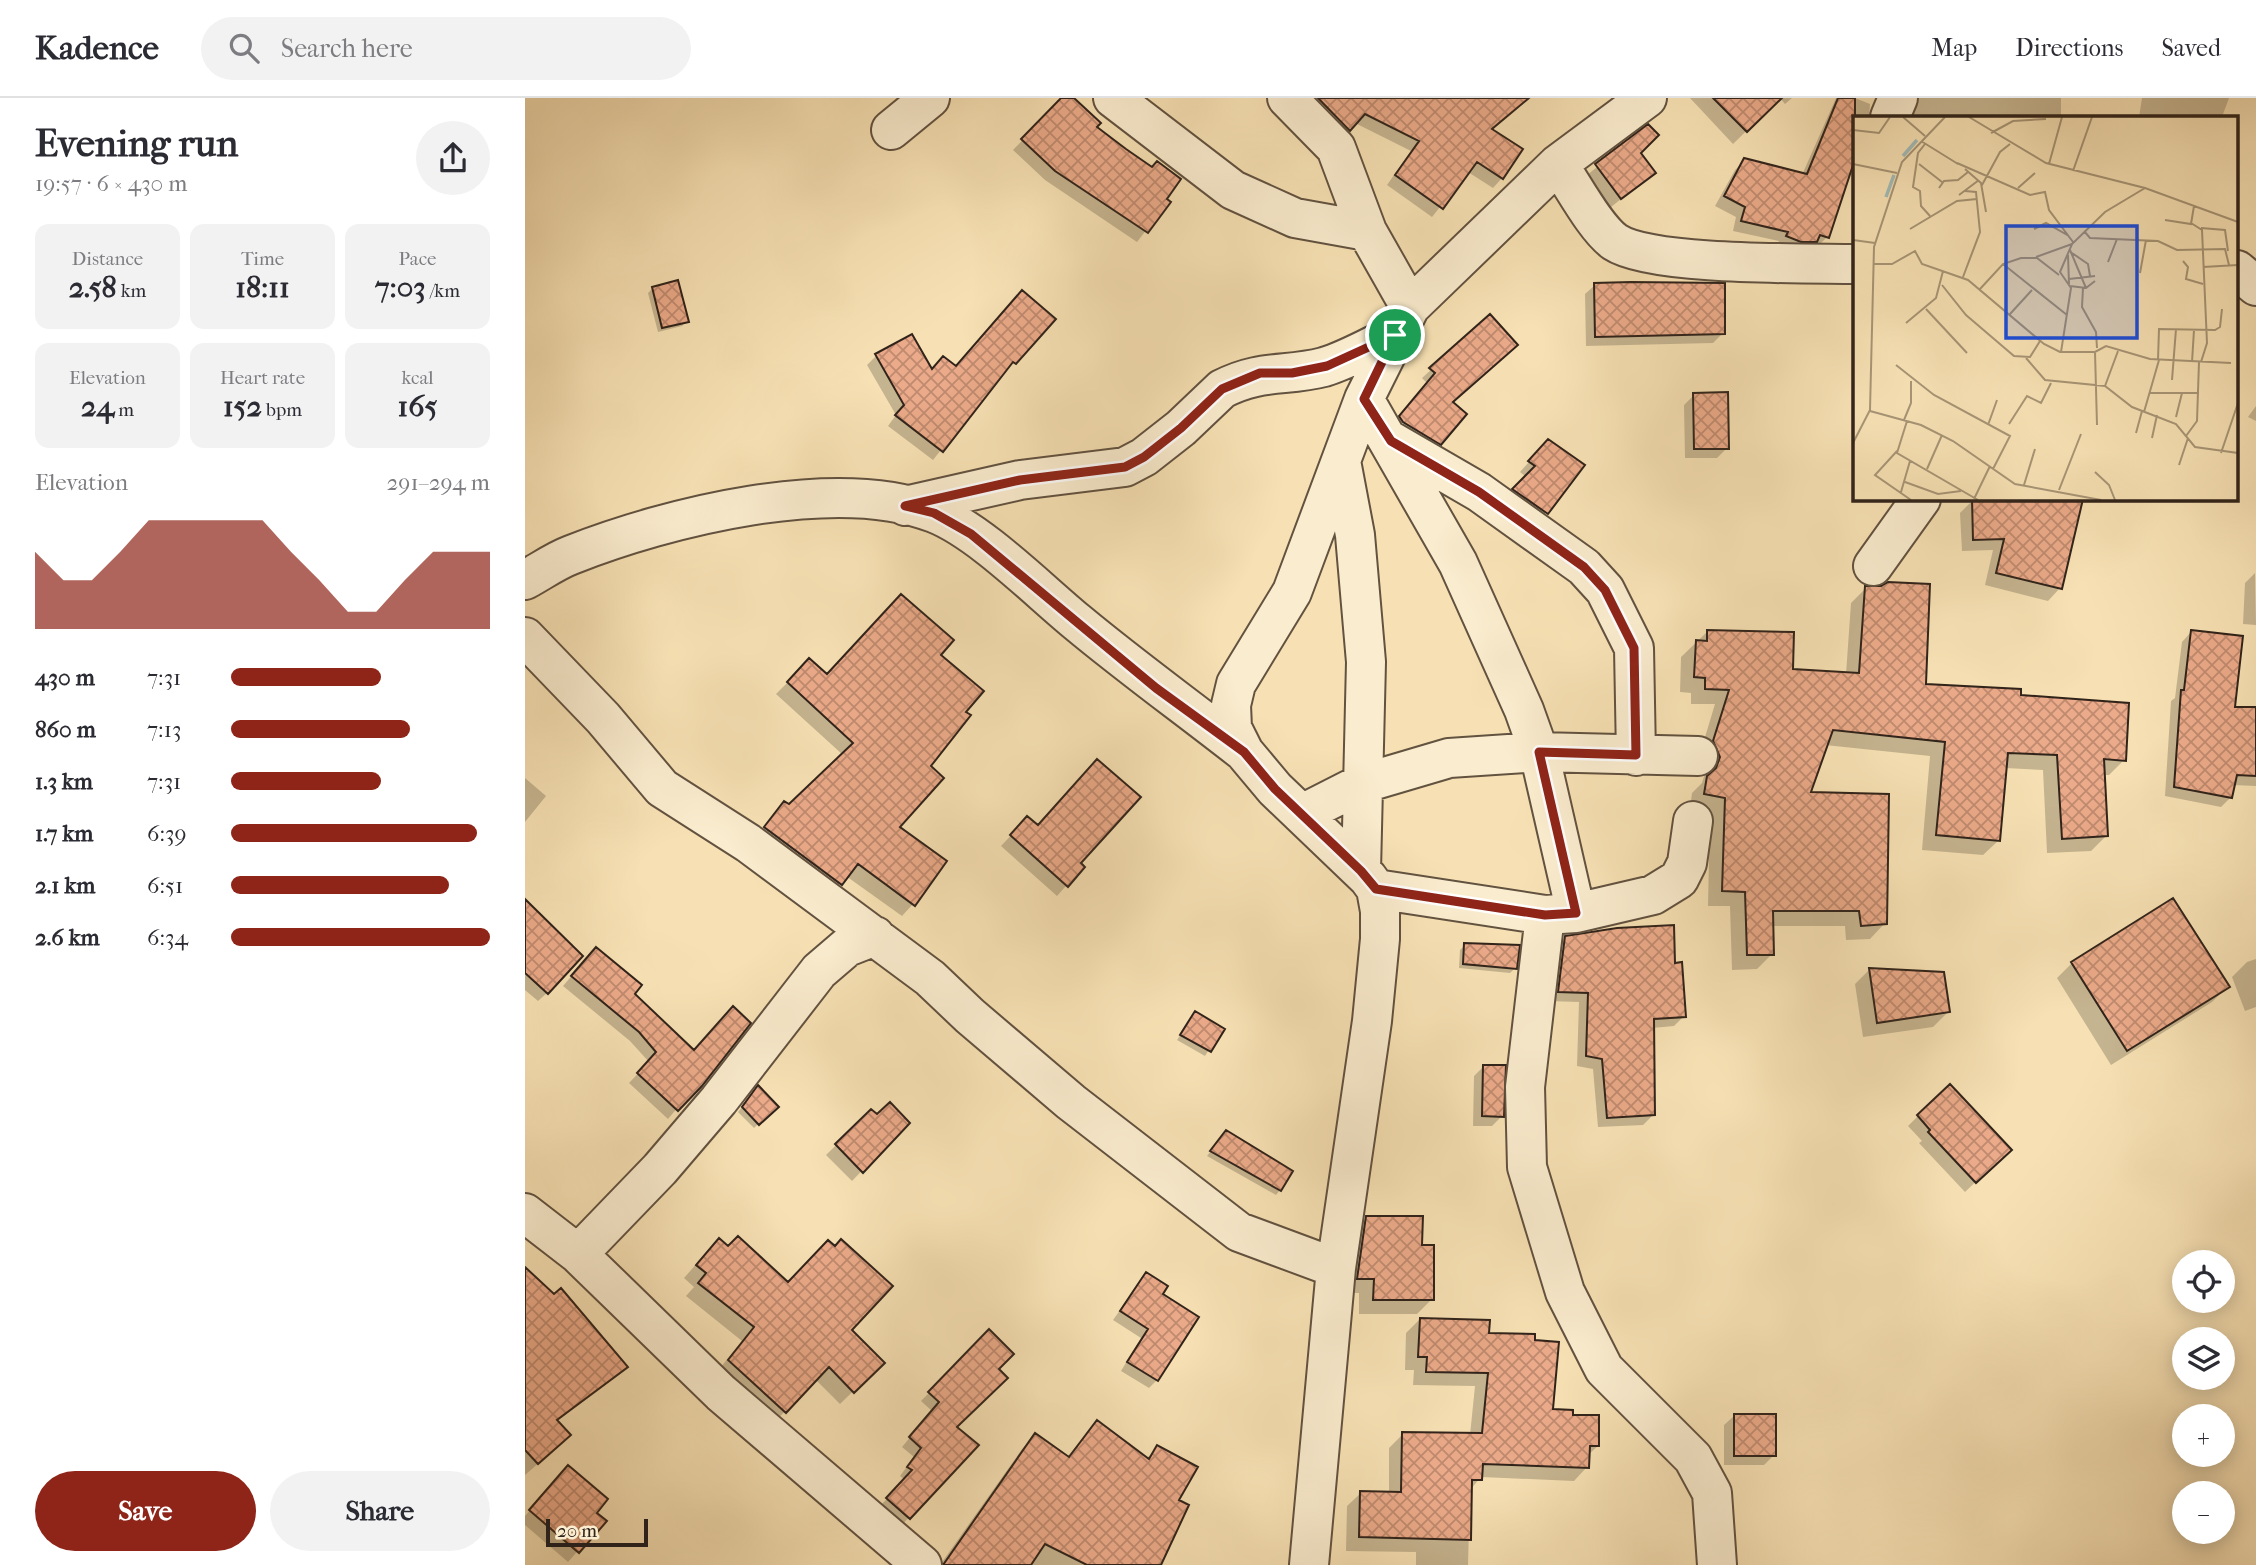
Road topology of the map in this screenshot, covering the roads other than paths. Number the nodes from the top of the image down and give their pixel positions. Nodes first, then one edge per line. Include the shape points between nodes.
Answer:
1 (930, 98) edge
2 (1113, 98) edge
3 (1287, 98) edge
4 (1647, 98) edge
5 (1898, 98) edge
6 (1889, 116) edge
7 (891, 130) dead end
8 (1558, 164) junction
9 (1367, 231) junction
10 (1853, 256) edge
11 (2239, 272) edge
12 (2256, 286) edge
13 (1403, 321) junction
14 (1364, 399) junction
15 (1391, 441) junction
16 (1341, 461) junction
17 (1920, 500) edge
18 (905, 506) junction
19 (1873, 565) dead end
20 (525, 580) edge
21 (525, 638) edge
22 (1244, 752) junction
23 (1539, 752) junction
24 (1636, 755) junction
25 (1698, 755) dead end
26 (1361, 784) junction
27 (1302, 814) junction
28 (1693, 821) dead end
29 (1368, 880) junction
30 (1561, 914) junction
31 (875, 936) junction
32 (525, 1213) edge
33 (577, 1254) junction
34 (1336, 1268) junction
35 (922, 1565) edge
36 (1309, 1565) edge
37 (1717, 1565) edge

1 - 7 street
2 - 9 street via 1233,190 1295,218
3 - 9 street via 1336,148
4 - 8 street
5 - 6 street
8 - 10 street via 1615,242 1636,251 1669,257
8 - 13 street
9 - 13 street
11 - 12 street
13 - 14 street
13 - 18 street via 1327,366 1260,373 1222,389 1144,457 1125,467 1020,480
14 - 15 street
14 - 16 street
15 - 23 street via 1458,563
15 - 24 street via 1479,492 1584,567 1605,590 1634,648
16 - 22 street via 1292,592 1236,684 1232,728
16 - 26 street via 1355,535 1366,662
17 - 19 street
18 - 20 street via 834,499 720,509 569,555
18 - 22 street via 934,513 971,534 1156,688
21 - 31 street via 603,718 662,788 748,843
22 - 27 street
23 - 24 street
23 - 26 street via 1449,758
23 - 30 street
24 - 25 street
26 - 27 street
26 - 29 street
27 - 29 street
28 - 30 street via 1687,863 1679,879 1653,895
29 - 30 street
29 - 34 street via 1380,911 1380,939
30 - 37 street via 1525,1087 1527,1167 1565,1292 1604,1369 1693,1458 1712,1493
31 - 33 street via 847,947 819,971 660,1169
31 - 34 street via 1071,1102 1239,1232
32 - 33 street
33 - 35 street via 721,1393
34 - 36 street

